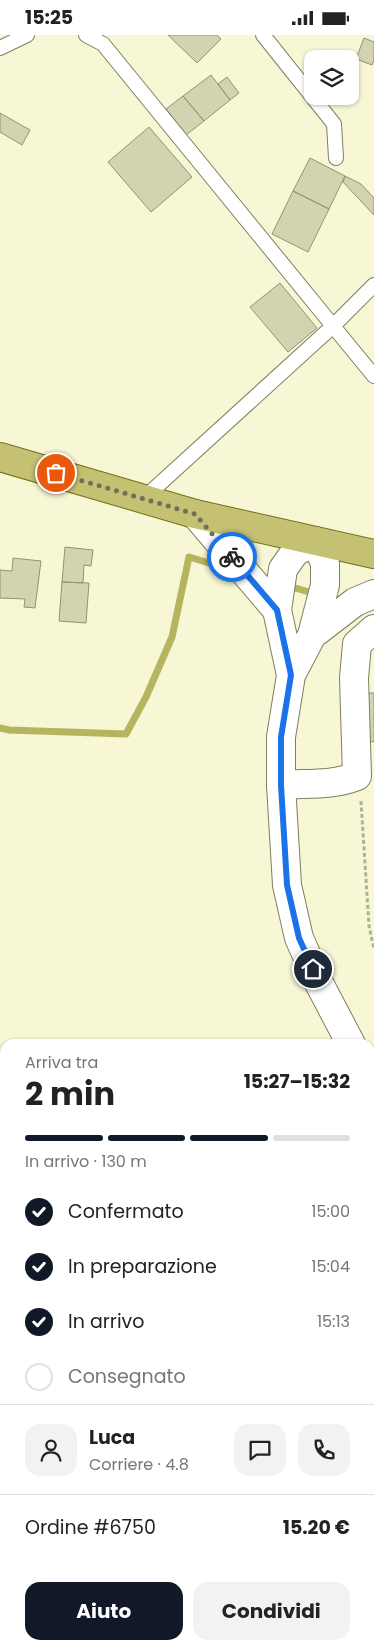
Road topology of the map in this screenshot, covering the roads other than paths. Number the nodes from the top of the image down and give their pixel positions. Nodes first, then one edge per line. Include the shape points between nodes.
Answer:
1 (27, 35) edge
2 (86, 35) edge
3 (263, 35) edge
4 (0, 48) edge
5 (336, 158) dead end
6 (374, 285) edge
7 (333, 326) junction
8 (374, 376) edge
9 (0, 457) edge
10 (143, 499) junction
11 (195, 514) junction
12 (315, 541) junction
13 (374, 554) edge
14 (374, 594) edge
15 (277, 610) junction
16 (374, 629) edge
17 (312, 635) junction
18 (291, 675) junction
19 (281, 785) junction
20 (348, 1039) edge

1 - 4 lane
2 - 7 lane via 103,43
3 - 5 lane via 334,124
6 - 7 lane
7 - 8 lane
7 - 10 lane
9 - 10 main road
10 - 11 main road
11 - 12 main road
11 - 15 main road
12 - 13 main road
12 - 15 main road via 294,552 282,569
12 - 17 main road via 325,563 325,585
14 - 17 main road via 355,603
15 - 18 main road
16 - 19 main road via 357,644 354,678 357,776 343,782
17 - 18 main road
18 - 19 main road via 281,737
19 - 20 main road via 287,885 299,938

